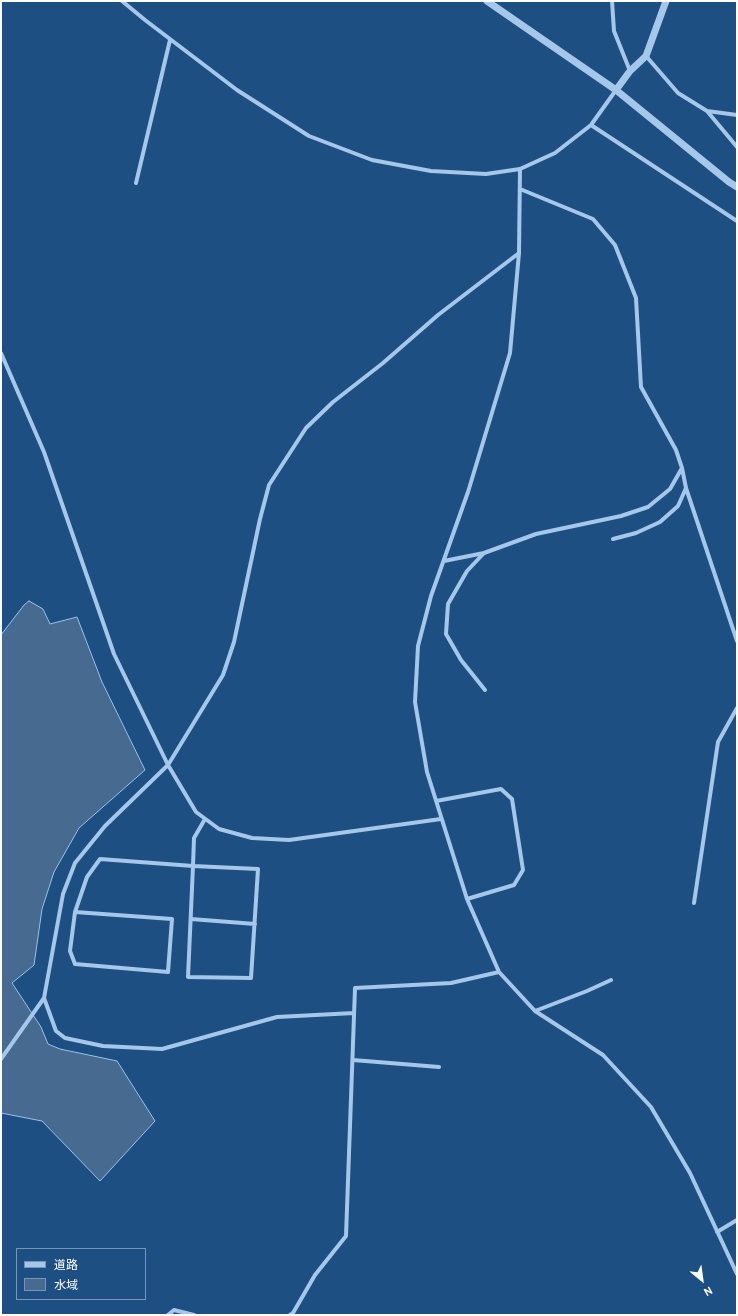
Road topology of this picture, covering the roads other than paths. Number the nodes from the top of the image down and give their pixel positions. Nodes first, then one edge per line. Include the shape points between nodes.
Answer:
1 (122, 1) edge
2 (487, 1) edge
3 (612, 1) edge
4 (666, 1) edge
5 (170, 40) junction
6 (646, 56) junction
7 (630, 71) junction
8 (616, 90) junction
9 (707, 111) junction
10 (737, 115) edge
11 (591, 125) junction
12 (737, 147) edge
13 (520, 169) junction
14 (136, 183) dead end
15 (737, 187) edge
16 (520, 189) junction
17 (737, 221) edge
18 (519, 254) junction
19 (1, 353) edge
20 (682, 468) junction
21 (686, 488) junction
22 (614, 539) dead end
23 (484, 553) junction
24 (444, 561) junction
25 (737, 641) edge
26 (485, 690) dead end
27 (737, 708) edge
28 (168, 765) junction
29 (436, 801) junction
30 (205, 819) junction
31 (441, 819) junction
32 (193, 866) junction
33 (467, 899) junction
34 (694, 903) dead end
35 (75, 912) junction
36 (191, 919) junction
37 (255, 924) junction
38 (499, 972) junction
39 (611, 980) dead end
40 (44, 998) junction
41 (535, 1011) junction
42 (354, 1013) junction
43 (1, 1059) edge
44 (353, 1060) junction
45 (439, 1067) dead end
46 (737, 1220) edge
47 (717, 1232) junction
48 (737, 1274) edge
49 (168, 1315) edge
50 (194, 1315) edge
51 (290, 1315) edge

1 - 5 street
2 - 8 street
3 - 7 street via 614,31
4 - 6 street
5 - 13 street via 237,90 309,136 372,160 431,170 486,174
5 - 14 street
6 - 7 street
6 - 9 street via 678,93
7 - 8 street
8 - 11 street
8 - 15 street
9 - 10 street
9 - 12 street
11 - 13 street via 555,153
11 - 17 street
13 - 16 street
16 - 18 street
16 - 20 street via 593,219 615,245 636,298 641,386 676,450
18 - 24 street via 510,353 468,492
18 - 28 street via 438,314 383,363 333,402 306,428 269,485 234,642 223,675
19 - 28 street via 44,452 114,654
20 - 21 street
20 - 23 street via 670,489 648,507 621,516 536,534
21 - 22 street via 678,506 660,522
21 - 25 street
23 - 24 street
23 - 26 street via 467,570 448,604 446,634 461,660
24 - 29 street via 431,596 418,646 415,702 427,772
27 - 34 street via 718,742
28 - 30 street via 196,812
28 - 40 street via 105,826 75,863 63,894
29 - 31 street
29 - 33 street via 501,789 512,799 523,870 514,885
30 - 31 street via 219,828 252,838 289,840
30 - 32 street via 194,838
31 - 33 street
32 - 35 street via 100,859 87,877
32 - 36 street
32 - 37 street via 258,869
33 - 38 street
35 - 35 street via 70,951 75,964 168,972 172,919
36 - 37 street
36 - 37 street via 188,977 251,978
38 - 41 street
38 - 42 street via 451,983 355,988
39 - 41 street
40 - 42 street via 56,1031 65,1038 103,1046 155,1049 277,1017
40 - 43 street
41 - 47 street via 603,1055 651,1107 690,1173
42 - 44 street
44 - 45 street
44 - 51 street via 346,1236 314,1275 294,1313
46 - 47 street
47 - 48 street
49 - 50 street via 174,1310

